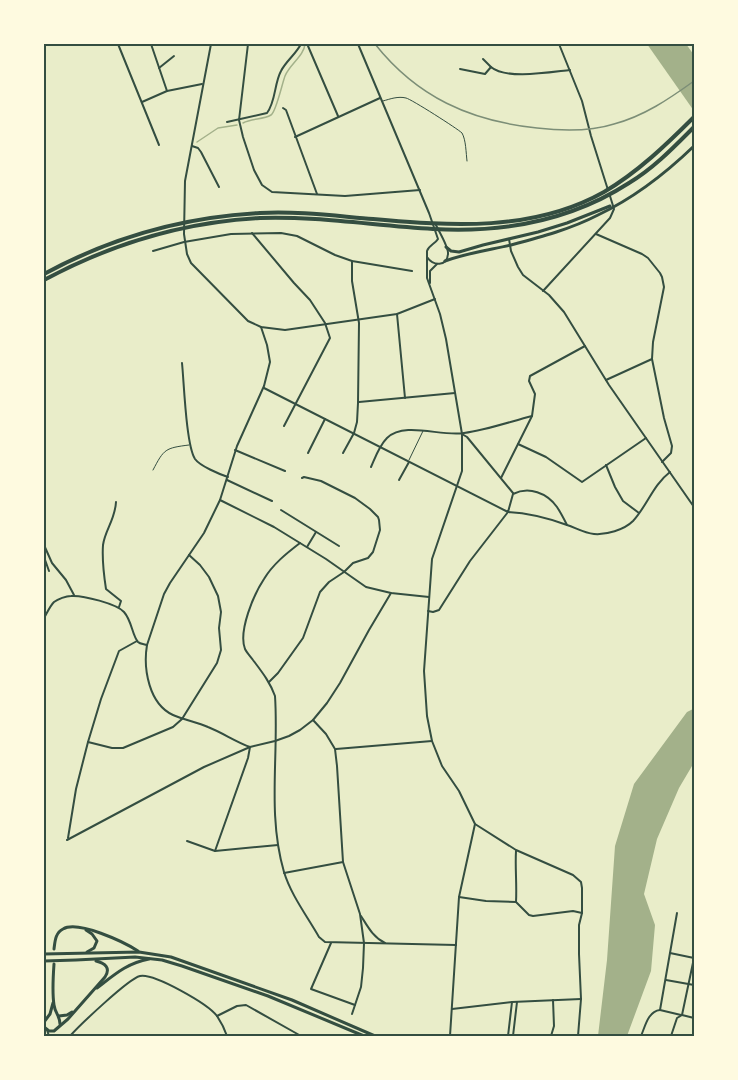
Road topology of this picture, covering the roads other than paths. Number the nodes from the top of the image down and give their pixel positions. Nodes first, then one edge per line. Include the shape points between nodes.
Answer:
1 (118, 44) edge
2 (152, 44) edge
3 (212, 44) edge
4 (248, 44) edge
5 (301, 44) edge
6 (358, 44) edge
7 (559, 44) edge
8 (308, 46) dead end
9 (174, 56) dead end
10 (483, 59) dead end
11 (491, 67) junction
12 (159, 68) junction
13 (460, 69) dead end
14 (570, 70) junction
15 (204, 83) junction
16 (167, 91) junction
17 (380, 98) junction
18 (142, 102) junction
19 (382, 102) junction
20 (283, 108) dead end
21 (338, 116) junction
22 (694, 117) edge
23 (239, 120) junction
24 (227, 122) dead end
25 (694, 127) edge
26 (295, 137) junction
27 (159, 145) dead end
28 (192, 146) junction
29 (694, 146) edge
30 (467, 161) dead end
31 (219, 187) dead end
32 (420, 190) junction
33 (318, 195) junction
34 (592, 200) junction
35 (429, 213) junction
36 (598, 213) junction
37 (252, 233) junction
38 (596, 234) junction
39 (509, 239) junction
40 (184, 242) junction
41 (435, 243) junction
42 (510, 245) junction
43 (446, 247) junction
44 (153, 251) dead end
45 (428, 257) junction
46 (352, 261) junction
47 (445, 261) junction
48 (437, 264) junction
49 (412, 271) dead end
50 (44, 274) edge
51 (44, 280) edge
52 (431, 288) junction
53 (543, 291) junction
54 (435, 299) junction
55 (397, 314) junction
56 (358, 319) junction
57 (325, 323) junction
58 (261, 327) junction
59 (585, 346) junction
60 (652, 359) junction
61 (182, 363) dead end
62 (606, 380) junction
63 (264, 388) junction
64 (455, 393) junction
65 (405, 398) junction
66 (358, 403) junction
67 (296, 404) junction
68 (532, 416) junction
69 (325, 419) junction
70 (284, 426) dead end
71 (424, 431) junction
72 (354, 433) junction
73 (462, 434) junction
74 (645, 438) junction
75 (518, 444) junction
76 (190, 445) junction
77 (381, 447) junction
78 (236, 450) junction
79 (308, 453) dead end
80 (343, 453) dead end
81 (409, 462) junction
82 (662, 462) junction
83 (606, 465) junction
84 (371, 467) dead end
85 (153, 470) dead end
86 (285, 471) dead end
87 (670, 472) junction
88 (227, 478) junction
89 (302, 478) dead end
90 (501, 478) junction
91 (399, 480) dead end
92 (458, 486) junction
93 (513, 494) junction
94 (220, 500) junction
95 (272, 501) dead end
96 (116, 502) dead end
97 (694, 507) edge
98 (281, 510) dead end
99 (508, 512) junction
100 (640, 513) junction
101 (567, 525) junction
102 (316, 532) junction
103 (300, 543) junction
104 (44, 545) edge
105 (339, 546) dead end
106 (307, 547) junction
107 (189, 555) junction
108 (44, 557) edge
109 (49, 571) dead end
110 (344, 572) junction
111 (391, 593) junction
112 (74, 595) junction
113 (429, 597) junction
114 (119, 607) junction
115 (428, 611) junction
116 (44, 618) edge
117 (137, 641) junction
118 (147, 645) junction
119 (269, 682) junction
120 (182, 719) junction
121 (313, 720) junction
122 (274, 741) junction
123 (432, 741) junction
124 (88, 742) junction
125 (250, 747) junction
126 (335, 749) junction
127 (475, 824) junction
128 (187, 841) dead end
129 (278, 845) junction
130 (516, 850) junction
131 (215, 852) junction
132 (343, 862) junction
133 (284, 873) junction
134 (459, 897) junction
135 (516, 902) junction
136 (582, 913) junction
137 (677, 913) dead end
138 (360, 914) junction
139 (81, 928) junction
140 (331, 942) junction
141 (364, 943) junction
142 (387, 944) junction
143 (456, 945) junction
144 (54, 950) dead end
145 (140, 952) junction
146 (85, 953) junction
147 (670, 953) junction
148 (44, 954) edge
149 (694, 958) edge
150 (153, 959) junction
151 (92, 960) junction
152 (44, 961) edge
153 (54, 964) dead end
154 (666, 980) junction
155 (689, 984) junction
156 (694, 985) edge
157 (91, 992) junction
158 (581, 999) junction
159 (553, 1000) junction
160 (53, 1001) junction
161 (512, 1002) junction
162 (517, 1002) junction
163 (355, 1005) junction
164 (452, 1009) junction
165 (660, 1010) junction
166 (74, 1011) junction
167 (50, 1014) junction
168 (352, 1014) dead end
169 (58, 1015) junction
170 (682, 1015) junction
171 (217, 1016) junction
172 (694, 1018) edge
173 (44, 1021) edge
174 (60, 1025) junction
175 (47, 1030) junction
176 (54, 1030) junction
177 (50, 1036) edge
178 (69, 1036) edge
179 (227, 1036) edge
180 (301, 1036) edge
181 (364, 1036) edge
182 (375, 1036) edge
183 (450, 1036) edge
184 (508, 1036) edge
185 (513, 1036) edge
186 (551, 1036) edge
187 (578, 1036) edge
188 (641, 1036) edge
189 (671, 1036) edge

1 - 18 street
2 - 12 street
3 - 15 street
4 - 23 street
5 - 23 street via 280,72 267,113
6 - 17 street
7 - 14 street
8 - 21 street
9 - 12 street
10 - 11 street
11 - 13 street via 485,74
11 - 14 street via 516,74
12 - 16 street
14 - 38 street via 614,209
15 - 16 street
15 - 28 street
16 - 18 street
17 - 19 street
17 - 21 street
18 - 27 street
19 - 30 lane via 406,98 449,124 464,139
19 - 32 street
20 - 26 street
21 - 26 street
22 - 34 highway via 650,159
23 - 24 street
23 - 33 street via 262,185 272,192
25 - 34 highway via 630,183
26 - 33 street
28 - 31 street via 201,152
28 - 40 street via 185,181
29 - 36 main road via 655,180
32 - 33 street via 365,196
32 - 35 street
34 - 50 highway via 539,217 470,225 304,214 216,217 172,225 109,244
34 - 51 highway via 567,214 541,221 469,230 306,219 211,223 129,242
35 - 41 street via 438,239
35 - 43 street
36 - 39 main road
36 - 42 main road via 562,230
37 - 40 street
37 - 46 street via 297,236
37 - 57 street
38 - 53 street
38 - 60 street via 642,254 662,276 664,287
39 - 42 street
39 - 43 main road via 459,252
40 - 44 street
40 - 58 street via 191,263 240,315
41 - 43 street
41 - 45 street via 428,248
42 - 47 main road
42 - 53 street via 523,275
43 - 47 street
45 - 48 street
45 - 52 street via 427,278
46 - 49 street
46 - 56 street
47 - 48 street
48 - 52 street via 429,274
52 - 54 street
53 - 59 street via 564,312
54 - 55 street
54 - 64 street
55 - 56 street
55 - 65 street
56 - 57 street
56 - 66 street
57 - 58 street via 285,330
57 - 67 street via 330,338
58 - 63 street via 270,362
59 - 62 street
59 - 68 street via 530,376 536,394
60 - 62 street
60 - 82 street via 672,446
61 - 76 street
62 - 74 street
63 - 67 street
63 - 78 street
64 - 65 street
64 - 73 street
65 - 66 street
66 - 72 street
67 - 69 street
67 - 70 street
68 - 73 street
68 - 75 street
69 - 72 street
69 - 79 street
71 - 73 street
71 - 77 street via 396,433
71 - 81 lane
72 - 77 street
72 - 80 street
73 - 90 street
73 - 92 street
74 - 82 street
74 - 83 street
75 - 83 street via 546,457 582,482
75 - 90 street
76 - 85 lane via 166,450
76 - 88 street via 196,461
77 - 81 street
77 - 84 street
78 - 86 street
78 - 88 street
81 - 91 street
81 - 92 street
82 - 87 street
83 - 100 street via 622,501
87 - 97 street
87 - 100 street
88 - 94 street
88 - 95 street
89 - 110 street via 336,488 363,503 379,520 373,552
90 - 93 street
92 - 99 street
92 - 113 street via 432,559
93 - 99 street
93 - 101 street via 530,490 544,494
94 - 103 street
94 - 107 street
96 - 114 street via 116,513 103,543 104,579 106,589 121,601
98 - 102 street
99 - 101 street
99 - 115 street via 439,610
100 - 101 street via 625,527 611,532 586,533
102 - 105 street
102 - 106 street
103 - 106 street
103 - 119 street via 263,579 243,634 244,647
104 - 112 street
106 - 110 street
107 - 118 street via 164,594
107 - 120 street via 209,577 218,596 221,650
108 - 109 street
110 - 111 street via 366,587
110 - 119 street via 320,592 303,638
111 - 113 street
111 - 121 street via 327,703
112 - 114 street
112 - 116 street via 56,601
113 - 115 street
114 - 117 street via 131,622
115 - 123 street via 424,671
117 - 118 street
117 - 124 street via 119,651
118 - 120 street via 152,691 157,701
119 - 122 street via 275,696
120 - 124 street via 173,727 123,748
120 - 125 street
121 - 122 street
121 - 126 street
122 - 125 street
122 - 129 street
123 - 126 street
123 - 127 street
124 - 125 street via 67,840 177,780
125 - 131 street
126 - 132 street
127 - 130 street
127 - 134 street
128 - 131 street
129 - 131 street
129 - 133 street
130 - 135 street
130 - 136 street via 581,882
132 - 133 street
132 - 138 street
133 - 140 street via 319,937
134 - 135 street
134 - 143 street
135 - 136 street via 533,916
136 - 158 street
137 - 147 street
138 - 141 street
138 - 142 street via 371,933
139 - 144 main road via 66,927 60,931
139 - 145 main road
139 - 146 main road via 96,941 94,948
140 - 141 street
140 - 163 street via 311,989
141 - 142 street
141 - 163 street via 361,987
142 - 143 street
143 - 164 street
145 - 146 main road
145 - 182 main road via 171,957 239,981
146 - 148 main road
147 - 149 street
147 - 154 street
149 - 155 street
150 - 151 main road
150 - 157 main road via 125,967
150 - 181 main road via 268,996
151 - 152 main road
151 - 157 main road via 105,965 108,972
153 - 160 main road
154 - 155 street
154 - 165 street
155 - 156 street
155 - 170 street
157 - 166 main road
158 - 159 street
158 - 187 street
159 - 162 street
159 - 186 street
160 - 167 main road
160 - 169 main road
161 - 162 street
161 - 164 street
161 - 184 street
162 - 185 street
163 - 168 street
164 - 183 street
165 - 170 street
165 - 188 street via 651,1014
166 - 169 main road
166 - 174 main road
167 - 169 main road
167 - 173 main road
169 - 174 main road
170 - 172 street
170 - 189 street via 677,1018
171 - 178 street via 184,992 142,976
171 - 179 street
171 - 180 street via 246,1005
173 - 175 main road
174 - 176 main road
175 - 176 main road
175 - 177 street
176 - 177 street

